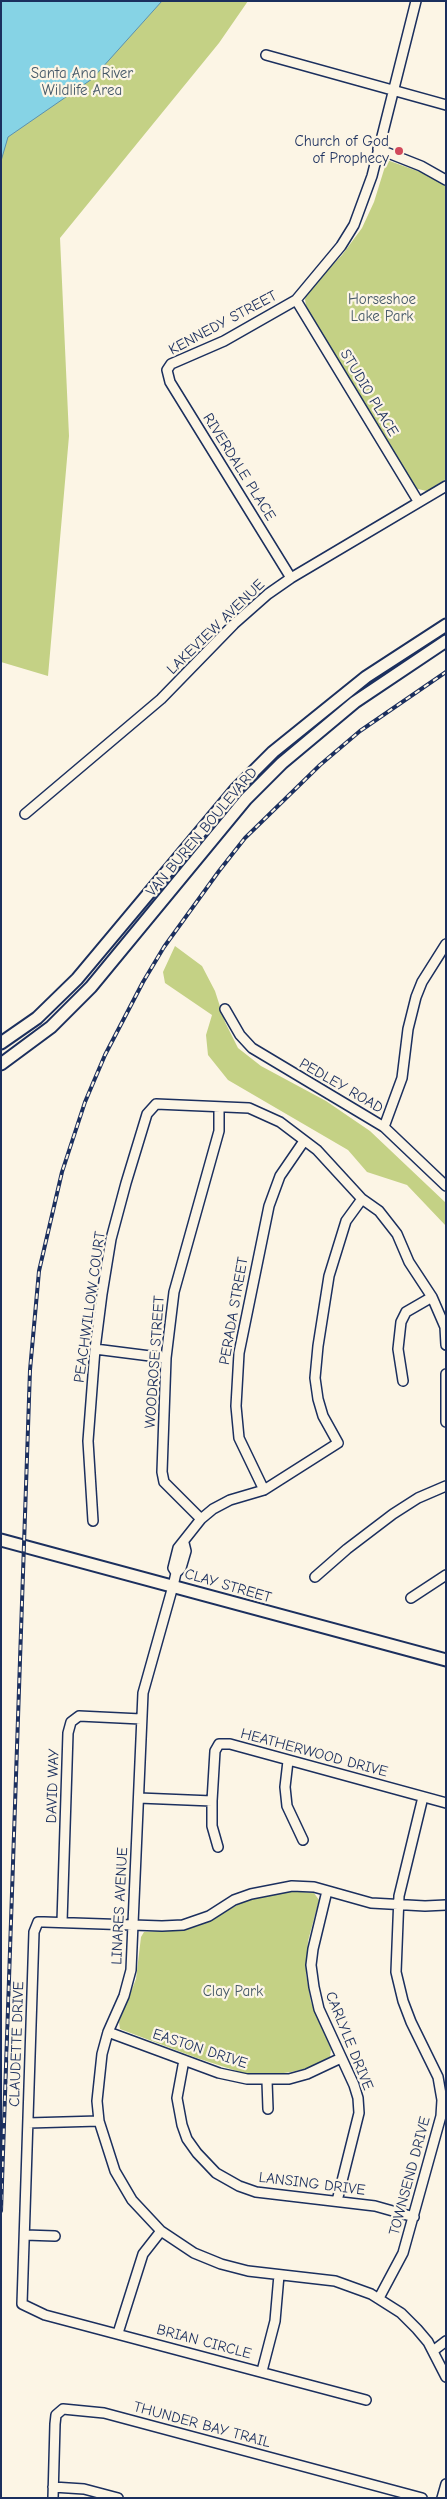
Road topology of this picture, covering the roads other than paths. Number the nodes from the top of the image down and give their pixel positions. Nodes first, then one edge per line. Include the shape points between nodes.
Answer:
1 (416, 1) edge
2 (266, 55) dead end
3 (392, 91) junction
4 (446, 106) edge
5 (378, 149) junction
6 (446, 180) edge
7 (296, 300) junction
8 (167, 370) joint
9 (446, 486) edge
10 (418, 501) junction
11 (291, 578) junction
12 (446, 626) edge
13 (446, 641) edge
14 (25, 814) dead end
15 (446, 944) edge
16 (225, 1009) dead end
17 (1, 1043) edge
18 (1, 1064) edge
19 (218, 1108) junction
20 (384, 1127) junction
21 (304, 1141) junction
22 (446, 1186) edge
23 (362, 1199) junction
24 (432, 1297) junction
25 (446, 1345) edge
26 (95, 1349) junction
27 (166, 1358) junction
28 (446, 1374) edge
29 (403, 1381) dead end
30 (446, 1422) edge
31 (446, 1486) edge
32 (264, 1490) junction
33 (201, 1519) junction
34 (93, 1520) dead end
35 (1, 1540) edge
36 (446, 1575) edge
37 (315, 1577) dead end
38 (173, 1586) junction
39 (411, 1598) dead end
40 (446, 1660) edge
41 (141, 1719) junction
42 (288, 1761) junction
43 (423, 1797) junction
44 (139, 1798) junction
45 (212, 1801) junction
46 (446, 1803) edge
47 (303, 1840) dead end
48 (218, 1847) dead end
49 (327, 1891) junction
50 (399, 1905) junction
51 (446, 1905) edge
52 (62, 1922) junction
53 (134, 1925) junction
54 (108, 2032) junction
55 (341, 2058) junction
56 (184, 2060) junction
57 (267, 2081) junction
58 (268, 2109) dead end
59 (99, 2121) junction
60 (28, 2122) junction
61 (337, 2201) junction
62 (414, 2217) junction
63 (161, 2231) junction
64 (25, 2235) junction
65 (55, 2236) dead end
66 (279, 2274) junction
67 (379, 2298) junction
68 (34, 2312) joint
69 (118, 2333) junction
70 (446, 2341) edge
71 (433, 2351) junction
72 (262, 2371) junction
73 (446, 2377) edge
74 (366, 2400) dead end
75 (446, 2484) edge
76 (53, 2487) junction
77 (53, 2498) edge
78 (118, 2498) edge
79 (422, 2498) edge
80 (442, 2498) edge

1 - 3 street, KENNEDY STREET
2 - 3 street
3 - 4 street
3 - 5 street, KENNEDY STREET
5 - 6 street
5 - 7 street, KENNEDY STREET via 354,225 325,267
7 - 8 street, KENNEDY STREET via 224,341 171,364
7 - 10 street, STUDIO PLACE
8 - 11 street, RIVERDALE PLACE via 170,382
9 - 10 street, LAKEVIEW AVENUE
10 - 11 street, LAKEVIEW AVENUE
11 - 14 street, LAKEVIEW AVENUE via 234,624 161,699
12 - 17 main road, VAN BUREN BOULEVARD via 366,677 273,752 236,789 77,979 37,1018
13 - 18 main road, VAN BUREN BOULEVARD via 355,702 282,763 246,799 91,987 51,1027
15 - 20 street via 416,997 402,1078
16 - 20 street, PEDLEY ROAD via 252,1048
19 - 21 street via 249,1108 280,1122
19 - 26 street, PEACHWILLOW COURT via 156,1104 147,1114 111,1239
19 - 27 street, WOODROSE STREET via 219,1131 174,1292
20 - 22 street, PEDLEY ROAD
21 - 23 street via 317,1150
21 - 32 street, PERADA STREET via 280,1176 269,1206 238,1353 236,1406 239,1438
23 - 24 street via 379,1211 397,1234 409,1262
23 - 32 street, LINARES AVENUE via 346,1221 330,1276 315,1378 323,1416 338,1443
24 - 25 street via 445,1327
24 - 29 street via 406,1312 401,1322 398,1349
26 - 27 street
26 - 34 street, PEACHWILLOW COURT via 88,1441
27 - 33 street, WOODROSE STREET via 163,1477 168,1487
28 - 30 street
31 - 37 street via 392,1514
32 - 33 street, LINARES AVENUE via 230,1500
33 - 38 street, LINARES AVENUE via 178,1548
35 - 38 main road, CLAY STREET
36 - 39 street
38 - 40 main road, CLAY STREET
38 - 41 street, LINARES AVENUE via 146,1679
41 - 44 street, LINARES AVENUE
41 - 52 street, DAVID WAY via 79,1716 71,1722 68,1733
42 - 43 street, HEATHERWOOD DRIVE
42 - 45 street, HEATHERWOOD DRIVE via 230,1744 219,1744 215,1751
42 - 47 street via 287,1806
43 - 46 street, HEATHERWOOD DRIVE
43 - 50 street, TOWNSEND DRIVE via 404,1867
44 - 45 street
44 - 53 street, LINARES AVENUE
45 - 48 street, HEATHERWOOD DRIVE via 212,1826
49 - 50 street via 371,1904
49 - 53 street via 292,1886 261,1890 183,1925
49 - 55 street, CARLYLE DRIVE via 312,1965 319,2009
50 - 51 street
50 - 62 street, TOWNSEND DRIVE via 395,1952 399,1987 410,2022 433,2064 442,2100 441,2116
52 - 53 street
52 - 60 street, CLAUDETTE DRIVE via 38,1922 34,1932
53 - 54 street, LINARES AVENUE via 128,1983
54 - 56 street, EASTON DRIVE
54 - 59 street, LINARES AVENUE via 98,2076
55 - 57 street, EASTON DRIVE via 288,2080
55 - 61 street, CARLYLE DRIVE via 358,2098 359,2113
56 - 57 street, EASTON DRIVE via 234,2077
56 - 61 street, LANSING DRIVE via 177,2098 182,2125 187,2139 216,2173 256,2192
57 - 58 street
59 - 60 street
59 - 63 street, LINARES AVENUE via 109,2158 124,2188
60 - 64 street, CLAUDETTE DRIVE
61 - 62 street, LANSING DRIVE via 375,2206
62 - 67 street, TOWNSEND DRIVE via 403,2253
63 - 66 street, LINARES AVENUE via 189,2250 221,2264
63 - 69 street via 143,2254
64 - 65 street
64 - 68 street, CLAUDETTE DRIVE via 22,2304
66 - 67 street, LINARES AVENUE via 335,2281
66 - 72 street via 275,2321
67 - 71 street, LINARES AVENUE via 411,2322
68 - 69 street, BRIAN CIRCLE
69 - 72 street, BRIAN CIRCLE
70 - 71 street
71 - 73 street, LINARES AVENUE
72 - 74 street, BRIAN CIRCLE
75 - 80 street
76 - 77 street, THUNDER BAY TRAIL
76 - 78 street via 84,2489
76 - 79 street, THUNDER BAY TRAIL via 56,2415 63,2409 104,2413

